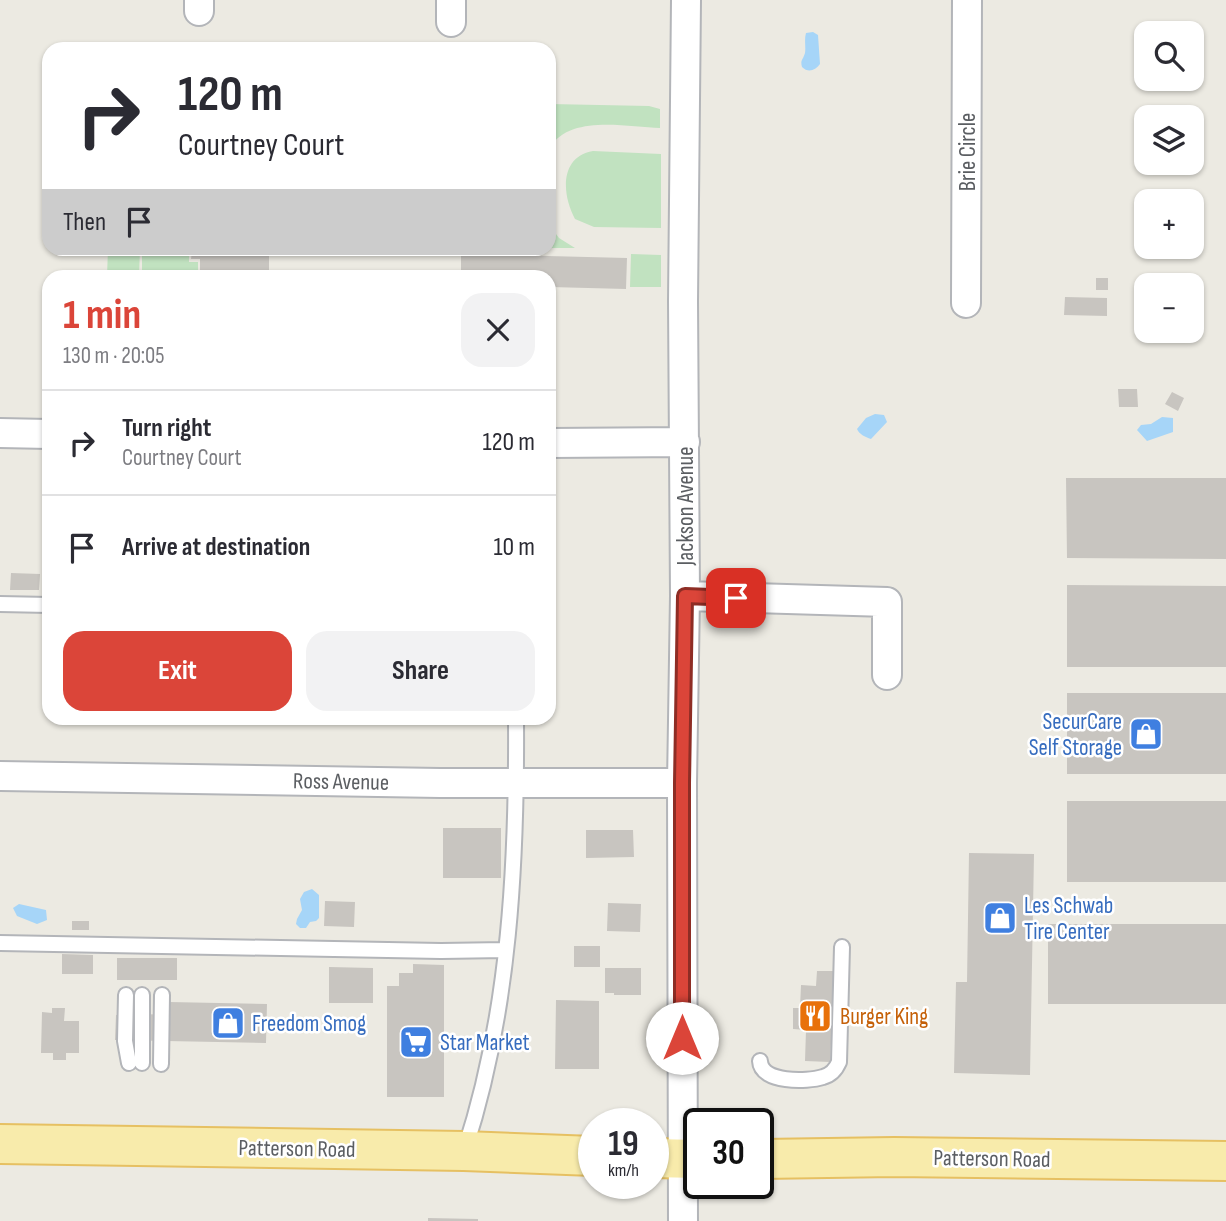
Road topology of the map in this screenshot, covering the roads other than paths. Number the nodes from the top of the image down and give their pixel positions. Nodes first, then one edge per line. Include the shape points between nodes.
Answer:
1 (686, 0) edge
2 (967, 0) edge
3 (966, 303) dead end
4 (0, 433) edge
5 (42, 434) edge
6 (685, 442) junction
7 (556, 443) edge
8 (685, 596) junction
9 (0, 604) edge
10 (42, 605) edge
11 (887, 675) dead end
12 (516, 725) edge
13 (0, 776) edge
14 (682, 783) junction
15 (516, 784) junction
16 (0, 943) edge
17 (842, 947) dead end
18 (505, 950) junction
19 (126, 995) dead end
20 (142, 995) dead end
21 (162, 995) dead end
22 (760, 1061) dead end
23 (161, 1063) dead end
24 (0, 1144) edge
25 (464, 1151) junction
26 (578, 1155) edge
27 (774, 1158) edge
28 (678, 1159) edge
29 (1226, 1161) edge
30 (683, 1221) edge

1 - 6 street, Jackson Avenue
2 - 3 street, Brie Circle
4 - 5 street
6 - 7 street
6 - 8 street, Jackson Avenue
8 - 11 street via 887,601
8 - 14 street, Jackson Avenue
9 - 10 lane
12 - 15 lane
13 - 15 street, Ross Avenue
14 - 15 street, Ross Avenue
14 - 28 street, Jackson Avenue
15 - 18 lane
16 - 18 lane
17 - 22 lane via 836,1069 824,1077 781,1079 765,1073
18 - 25 lane via 481,1101
19 - 20 lane via 125,1041 136,1063
21 - 23 lane
24 - 25 main road, Patterson Road
25 - 26 main road, Patterson Road
27 - 29 main road, Patterson Road
28 - 30 street, Jackson Avenue

